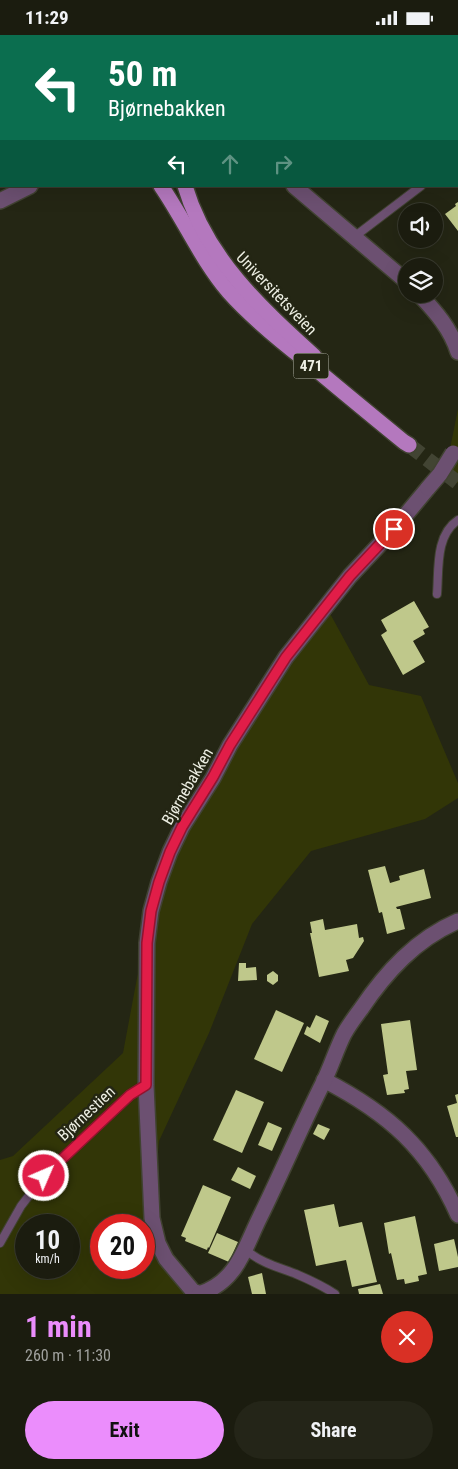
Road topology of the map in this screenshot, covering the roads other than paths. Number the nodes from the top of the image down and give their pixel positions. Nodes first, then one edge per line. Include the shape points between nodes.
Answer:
1 (28, 187) edge
2 (162, 187) edge
3 (185, 187) edge
4 (295, 187) edge
5 (420, 187) edge
6 (0, 201) edge
7 (354, 237) junction
8 (398, 274) edge
9 (427, 303) edge
10 (444, 323) junction
11 (458, 331) edge
12 (458, 352) edge
13 (455, 448) edge
14 (458, 520) edge
15 (437, 594) dead end
16 (458, 921) edge
17 (324, 1080) junction
18 (146, 1085) junction
19 (458, 1215) edge
20 (0, 1243) edge
21 (246, 1250) junction
22 (199, 1294) edge
23 (335, 1294) edge

1 - 6 street
2 - 3 main road, Universitetsveien / 471 via 205,262 229,292 266,328 410,445 242,288 202,229
4 - 7 street
5 - 7 lane
7 - 8 street
9 - 10 street
10 - 11 lane
10 - 12 street
13 - 18 street, Bjørnebakken, bridge via 440,474 350,576 286,657 182,827 170,852 151,911 147,943
14 - 15 lane via 446,531 441,545
16 - 17 street via 421,942 383,979 345,1032
17 - 19 street via 381,1114 419,1149 447,1190
17 - 21 street
18 - 20 lane, Bjørnestien via 130,1095 44,1176 21,1206
18 - 22 street, Bjørnebakken via 150,1192 158,1243 166,1259
21 - 22 street via 227,1277
21 - 23 lane

